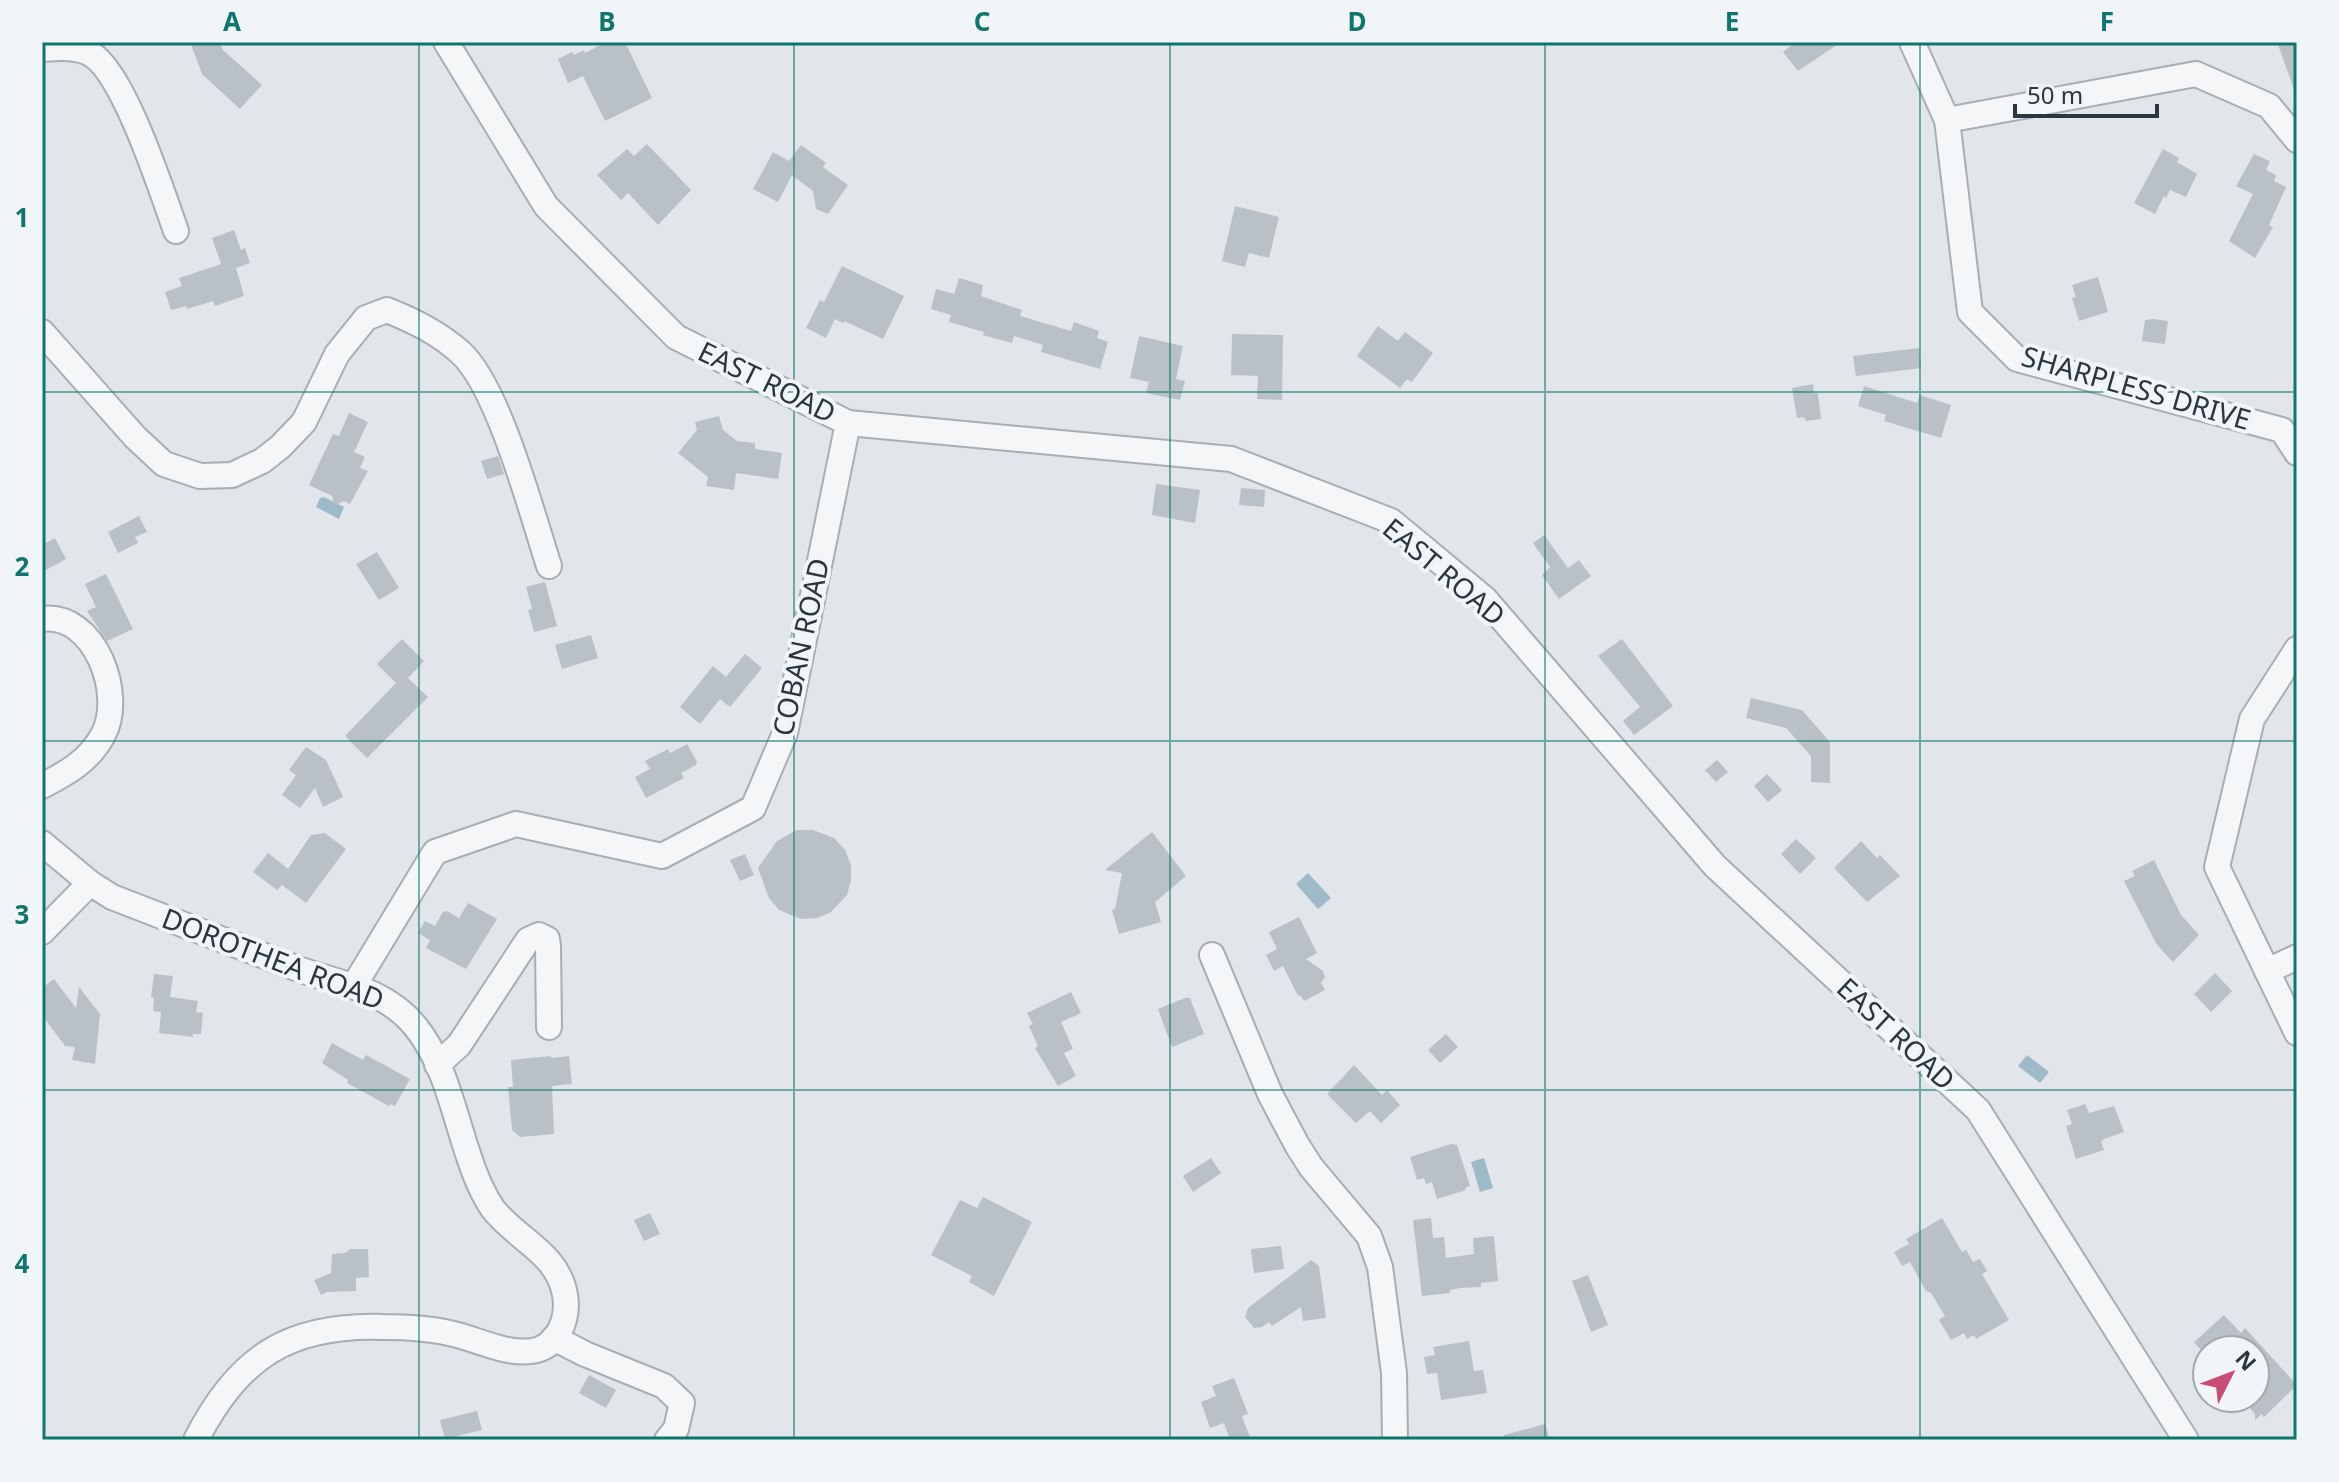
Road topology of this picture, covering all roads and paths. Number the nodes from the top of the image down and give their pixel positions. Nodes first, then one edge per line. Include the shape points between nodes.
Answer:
1 (446, 42) edge
2 (1912, 42) edge
3 (42, 49) edge
4 (1947, 120) junction
5 (2297, 140) edge
6 (176, 231) dead end
7 (42, 332) edge
8 (848, 423) junction
9 (2297, 453) edge
10 (549, 566) dead end
11 (42, 619) edge
12 (2297, 649) edge
13 (42, 786) edge
14 (42, 843) edge
15 (90, 883) junction
16 (42, 932) edge
17 (1212, 955) dead end
18 (2297, 957) edge
19 (2267, 971) junction
20 (355, 984) junction
21 (549, 1027) dead end
22 (2297, 1033) edge
23 (437, 1065) junction
24 (554, 1338) junction
25 (196, 1440) edge
26 (667, 1440) edge
27 (1395, 1440) edge
28 (2186, 1440) edge

1 - 8 street, EAST ROAD via 546,206 676,337
2 - 4 street, SHARPLESS DRIVE
3 - 6 street via 83,51 104,66 130,107
4 - 5 street via 2196,74 2269,106
4 - 9 street, SHARPLESS DRIVE via 1970,312 2017,359 2282,430
7 - 10 street via 164,464 200,476 232,475 280,447 304,422 337,354 366,318 387,310 423,324 463,354 486,389
8 - 20 street, COBAN ROAD via 785,733 753,808 662,856 516,824 435,852
8 - 28 street, EAST ROAD via 1231,459 1391,521 1485,599 1715,866 1978,1110
11 - 13 street via 76,627 97,653 110,685 111,711 89,757
12 - 19 street via 2252,719 2217,867
14 - 15 street, DOROTHEA ROAD
15 - 16 street
15 - 20 street, DOROTHEA ROAD via 112,897 300,969
17 - 27 street via 1297,1145 1369,1236 1380,1267 1394,1373
18 - 19 street
19 - 22 street
20 - 23 street, DOROTHEA ROAD via 390,1003 415,1025
21 - 23 street via 548,946 539,935 528,940 459,1045
23 - 24 street, DOROTHEA ROAD via 488,1200 544,1254 562,1281 566,1312
24 - 25 street via 533,1351 517,1351 407,1327 342,1327 306,1335 275,1348 236,1378
24 - 26 street via 664,1386 682,1403 676,1429

